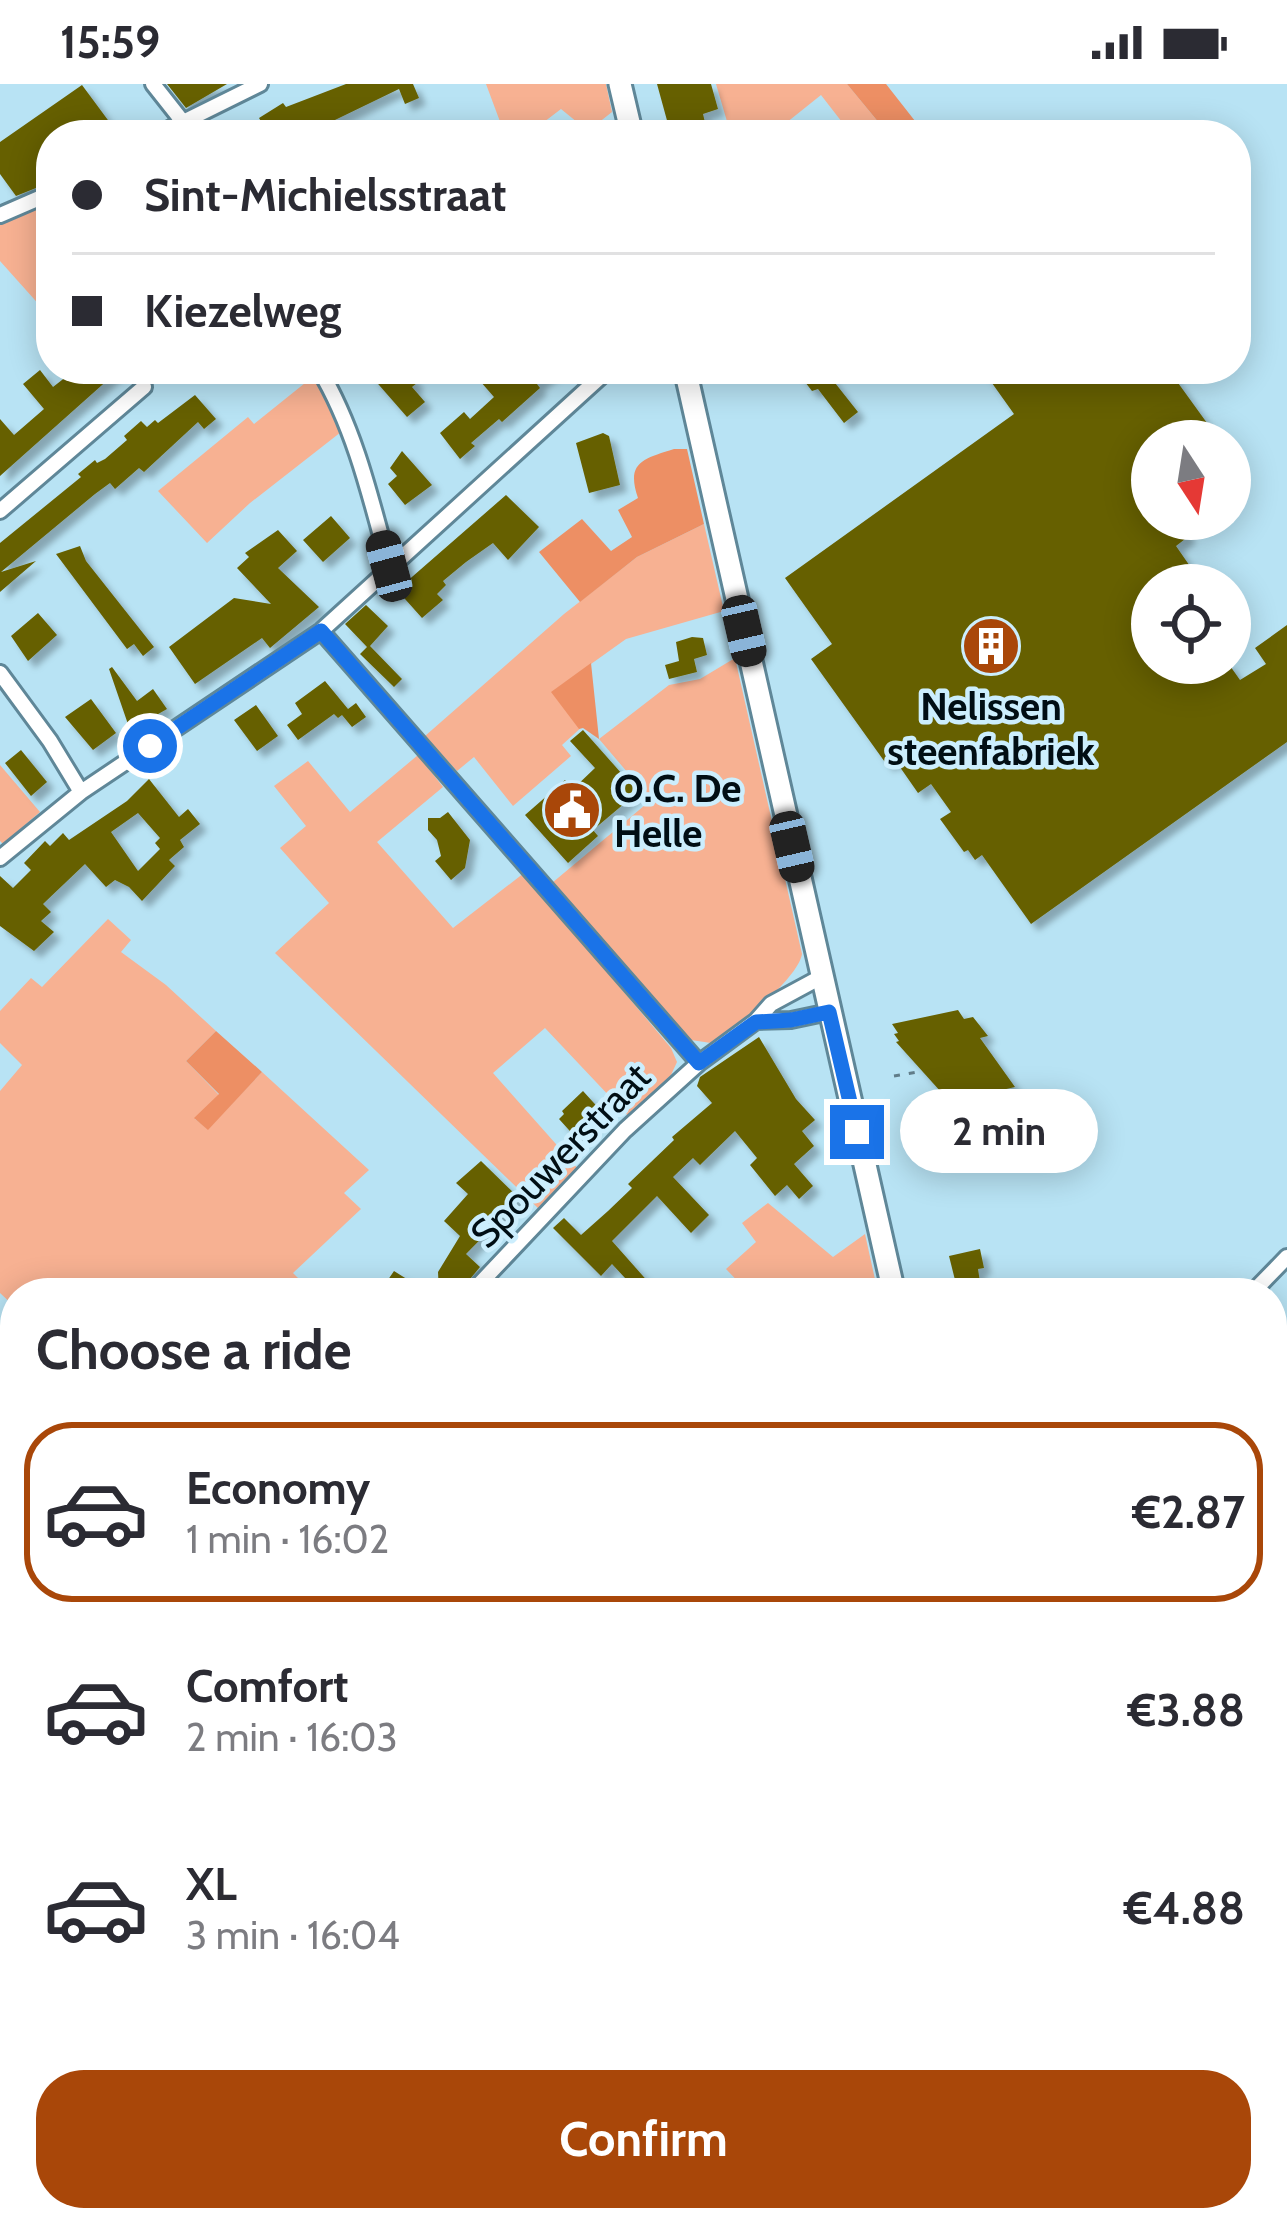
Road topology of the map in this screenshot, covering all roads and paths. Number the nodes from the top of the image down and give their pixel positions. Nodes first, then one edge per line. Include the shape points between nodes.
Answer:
1 (153, 84) edge
2 (260, 84) edge
3 (620, 84) edge
4 (167, 120) edge
5 (190, 120) edge
6 (628, 120) edge
7 (36, 199) edge
8 (0, 214) edge
9 (328, 384) edge
10 (592, 384) edge
11 (688, 384) edge
12 (144, 386) dead end
13 (0, 511) edge
14 (389, 566) junction
15 (321, 631) junction
16 (0, 674) edge
17 (81, 793) junction
18 (0, 858) edge
19 (821, 977) junction
20 (829, 1012) junction
21 (756, 1022) junction
22 (699, 1063) junction
23 (917, 1072) dead end
24 (894, 1076) dead end
25 (486, 1278) edge
26 (890, 1278) edge

1 - 4 street
2 - 5 street
3 - 6 main road
7 - 8 street
9 - 14 street
10 - 14 street
11 - 19 main road
12 - 13 street
14 - 15 street
15 - 17 street
15 - 22 street
16 - 17 street
17 - 18 street
19 - 20 main road
19 - 21 street, Spouwerstraat via 771,1004
20 - 21 street, Spouwerstraat
20 - 26 main road
21 - 22 street, Spouwerstraat
22 - 25 street, Spouwerstraat
23 - 24 path

